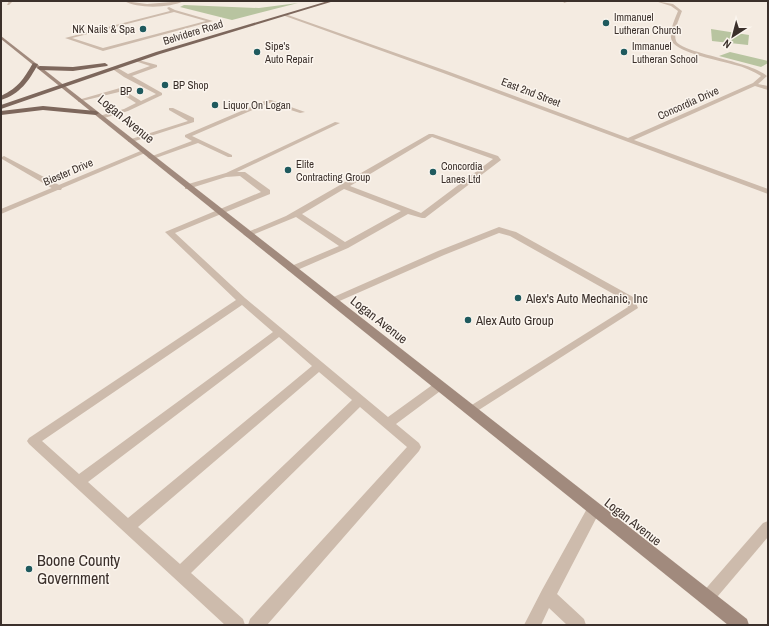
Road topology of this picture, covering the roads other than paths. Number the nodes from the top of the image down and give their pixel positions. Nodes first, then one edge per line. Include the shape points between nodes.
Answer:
1 (126, 1) edge
2 (182, 1) edge
3 (332, 1) edge
4 (657, 1) edge
5 (162, 4) junction
6 (174, 11) junction
7 (286, 15) junction
8 (2, 40) edge
9 (182, 46) junction
10 (138, 60) junction
11 (37, 66) junction
12 (114, 68) junction
13 (126, 76) junction
14 (138, 81) junction
15 (755, 84) junction
16 (62, 86) junction
17 (768, 88) edge
18 (120, 90) junction
19 (1, 98) edge
20 (80, 101) junction
21 (140, 103) junction
22 (1, 106) edge
23 (171, 109) dead end
24 (302, 112) dead end
25 (1, 113) edge
26 (98, 115) junction
27 (337, 123) dead end
28 (628, 140) junction
29 (130, 141) junction
30 (198, 141) junction
31 (147, 155) junction
32 (230, 156) dead end
33 (4, 158) dead end
34 (225, 175) junction
35 (344, 186) junction
36 (188, 187) junction
37 (58, 188) junction
38 (768, 192) edge
39 (407, 211) junction
40 (1, 212) edge
41 (219, 212) junction
42 (296, 214) junction
43 (247, 234) junction
44 (345, 246) junction
45 (292, 269) junction
46 (242, 300) junction
47 (332, 301) junction
48 (279, 332) junction
49 (319, 366) junction
50 (439, 386) junction
51 (359, 400) junction
52 (471, 411) junction
53 (388, 424) junction
54 (78, 482) junction
55 (594, 508) junction
56 (128, 526) junction
57 (768, 527) edge
58 (180, 574) junction
59 (547, 595) junction
60 (707, 598) junction
61 (237, 625) edge
62 (256, 625) edge
63 (532, 625) edge
64 (578, 625) edge
65 (741, 625) edge

1 - 5 street via 140,5
2 - 5 street
3 - 7 main road, Belvidere Road
4 - 15 street via 672,5 680,11 673,34 676,44 754,70 764,76
5 - 6 street
6 - 6 street via 88,33 67,38 103,50 211,21
7 - 9 main road, Belvidere Road
7 - 28 street, East 2nd Street
8 - 11 main road, Logan Avenue
9 - 10 main road, Belvidere Road
9 - 11 main road via 93,68
10 - 12 main road, Belvidere Road
10 - 13 street via 155,66
11 - 16 main road, Logan Avenue
11 - 19 main road via 26,82
12 - 13 street
12 - 16 main road, Belvidere Road
13 - 14 street
14 - 18 street
14 - 21 street via 160,94
15 - 17 street
15 - 28 street, Concordia Drive
16 - 20 main road, Logan Avenue
16 - 22 main road, Belvidere Road
18 - 20 street
18 - 21 street
20 - 26 main road, Logan Avenue
21 - 26 street via 126,110
23 - 29 street via 192,119 191,122
24 - 30 street via 269,101 187,136
25 - 26 main road via 43,108
26 - 29 main road, Logan Avenue
27 - 34 street
28 - 38 street, East 2nd Street
29 - 31 main road, Logan Avenue
30 - 31 street, Biester Drive
30 - 32 street
31 - 36 main road, Logan Avenue
31 - 37 street, Biester Drive
33 - 37 street
34 - 36 street
34 - 41 street via 242,174 267,192
35 - 39 street
35 - 39 street via 431,135 496,157 497,160 422,216
35 - 42 street
36 - 41 main road, Logan Avenue
37 - 40 street, Biester Drive
39 - 44 street
41 - 43 main road, Logan Avenue
41 - 46 street via 169,232
42 - 43 street
42 - 44 street
43 - 45 main road, Logan Avenue
44 - 45 street
45 - 47 main road, Logan Avenue
46 - 48 street
46 - 54 street via 33,441
47 - 50 main road, Logan Avenue
47 - 52 street via 499,230 513,234 630,299 633,308
48 - 49 street
48 - 54 street
49 - 51 street
49 - 56 street
50 - 52 main road, Logan Avenue
50 - 53 street
51 - 53 street
51 - 58 street
52 - 55 main road, Logan Avenue
53 - 62 street via 415,447
54 - 56 street
55 - 59 street
55 - 60 main road, Logan Avenue
56 - 58 street
57 - 60 street
58 - 61 street
59 - 63 street
59 - 64 street
60 - 65 main road, Logan Avenue

